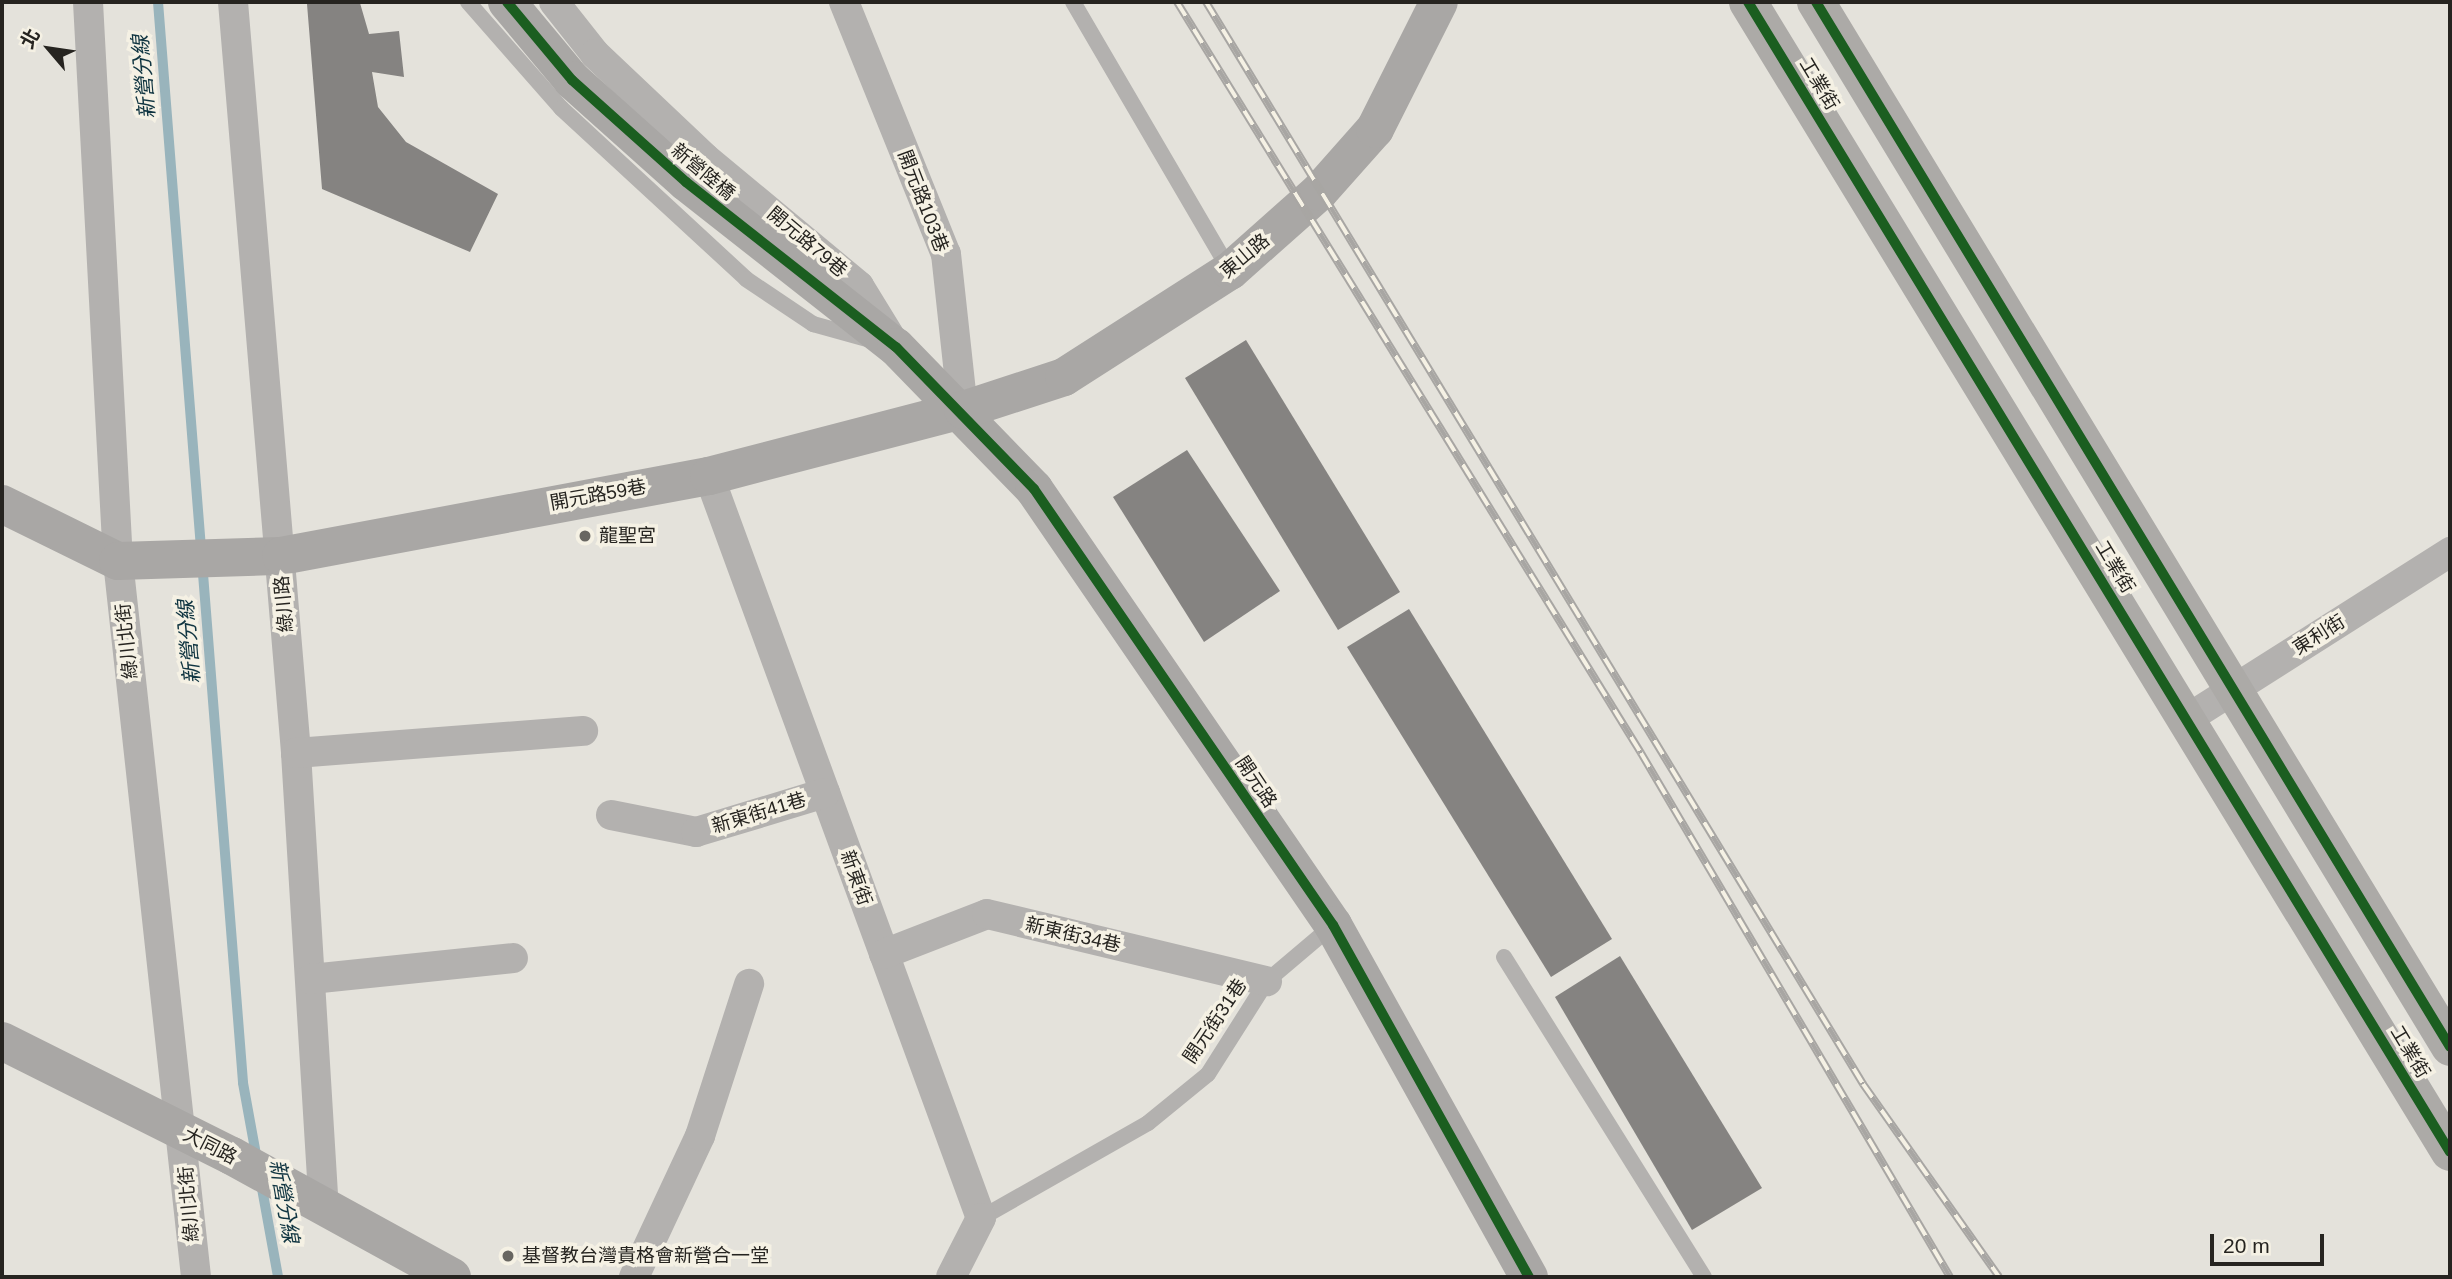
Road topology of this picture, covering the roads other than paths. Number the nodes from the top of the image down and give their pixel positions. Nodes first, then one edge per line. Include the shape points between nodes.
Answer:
1 (88, 2) edge
2 (233, 2) edge
3 (468, 2) edge
4 (507, 2) edge
5 (554, 2) edge
6 (844, 2) edge
7 (1073, 2) edge
8 (1439, 2) edge
9 (1748, 2) edge
10 (1816, 2) edge
11 (1230, 271) junction
12 (897, 347) junction
13 (963, 410) junction
14 (709, 475) junction
15 (2, 504) edge
16 (2450, 552) edge
17 (281, 556) junction
18 (118, 561) junction
19 (2237, 686) junction
20 (2187, 719) junction
21 (583, 731) dead end
22 (296, 753) junction
23 (825, 793) junction
24 (611, 815) dead end
25 (1333, 925) junction
26 (884, 954) junction
27 (1504, 957) dead end
28 (513, 958) dead end
29 (310, 979) junction
30 (1267, 981) junction
31 (749, 984) dead end
32 (2, 1041) edge
33 (2450, 1047) edge
34 (183, 1132) junction
35 (2450, 1153) edge
36 (324, 1207) junction
37 (981, 1218) junction
38 (196, 1277) edge
39 (452, 1277) edge
40 (634, 1277) edge
41 (951, 1277) edge
42 (1529, 1277) edge
43 (1704, 1277) edge

1 - 18 street, 綠川北街
2 - 17 street, 綠川路
3 - 12 lane via 561,108 746,279 813,324
4 - 12 street, 新營陸橋 via 572,80 686,183
5 - 12 street, 開元路79巷 via 595,54 705,158 859,286
6 - 13 street, 開元路103巷 via 946,254
7 - 11 lane
8 - 11 street, 東山路 via 1375,129 1319,191
9 - 20 main road, 工業街
10 - 19 main road, 工業街
11 - 13 street, 東山路 via 1064,377
12 - 13 street, 開元路
13 - 14 street, 開元路59巷
13 - 25 street, 開元路 via 1034,489
14 - 17 street, 開元路59巷
14 - 23 street, 新東街
15 - 18 street
16 - 19 street, 東利街
17 - 18 street, 開元路59巷
17 - 22 street, 綠川路
18 - 34 street, 綠川北街
19 - 20 street, 東利街
19 - 33 main road, 工業街
20 - 35 main road, 工業街
21 - 22 street
22 - 29 street, 綠川路
23 - 24 street, 新東街41巷 via 696,832
23 - 26 street, 新東街
25 - 30 lane, 開元街31巷
25 - 42 street, 開元路
26 - 30 street, 新東街34巷 via 987,914
26 - 37 street, 新東街
27 - 43 lane
28 - 29 street
29 - 36 street, 綠川路
30 - 37 lane, 開元街31巷 via 1208,1074 1149,1123
31 - 40 street via 700,1136
32 - 34 street, 大同路
34 - 36 street, 大同路
34 - 38 street, 綠川北街
36 - 39 street, 大同路
37 - 41 street

